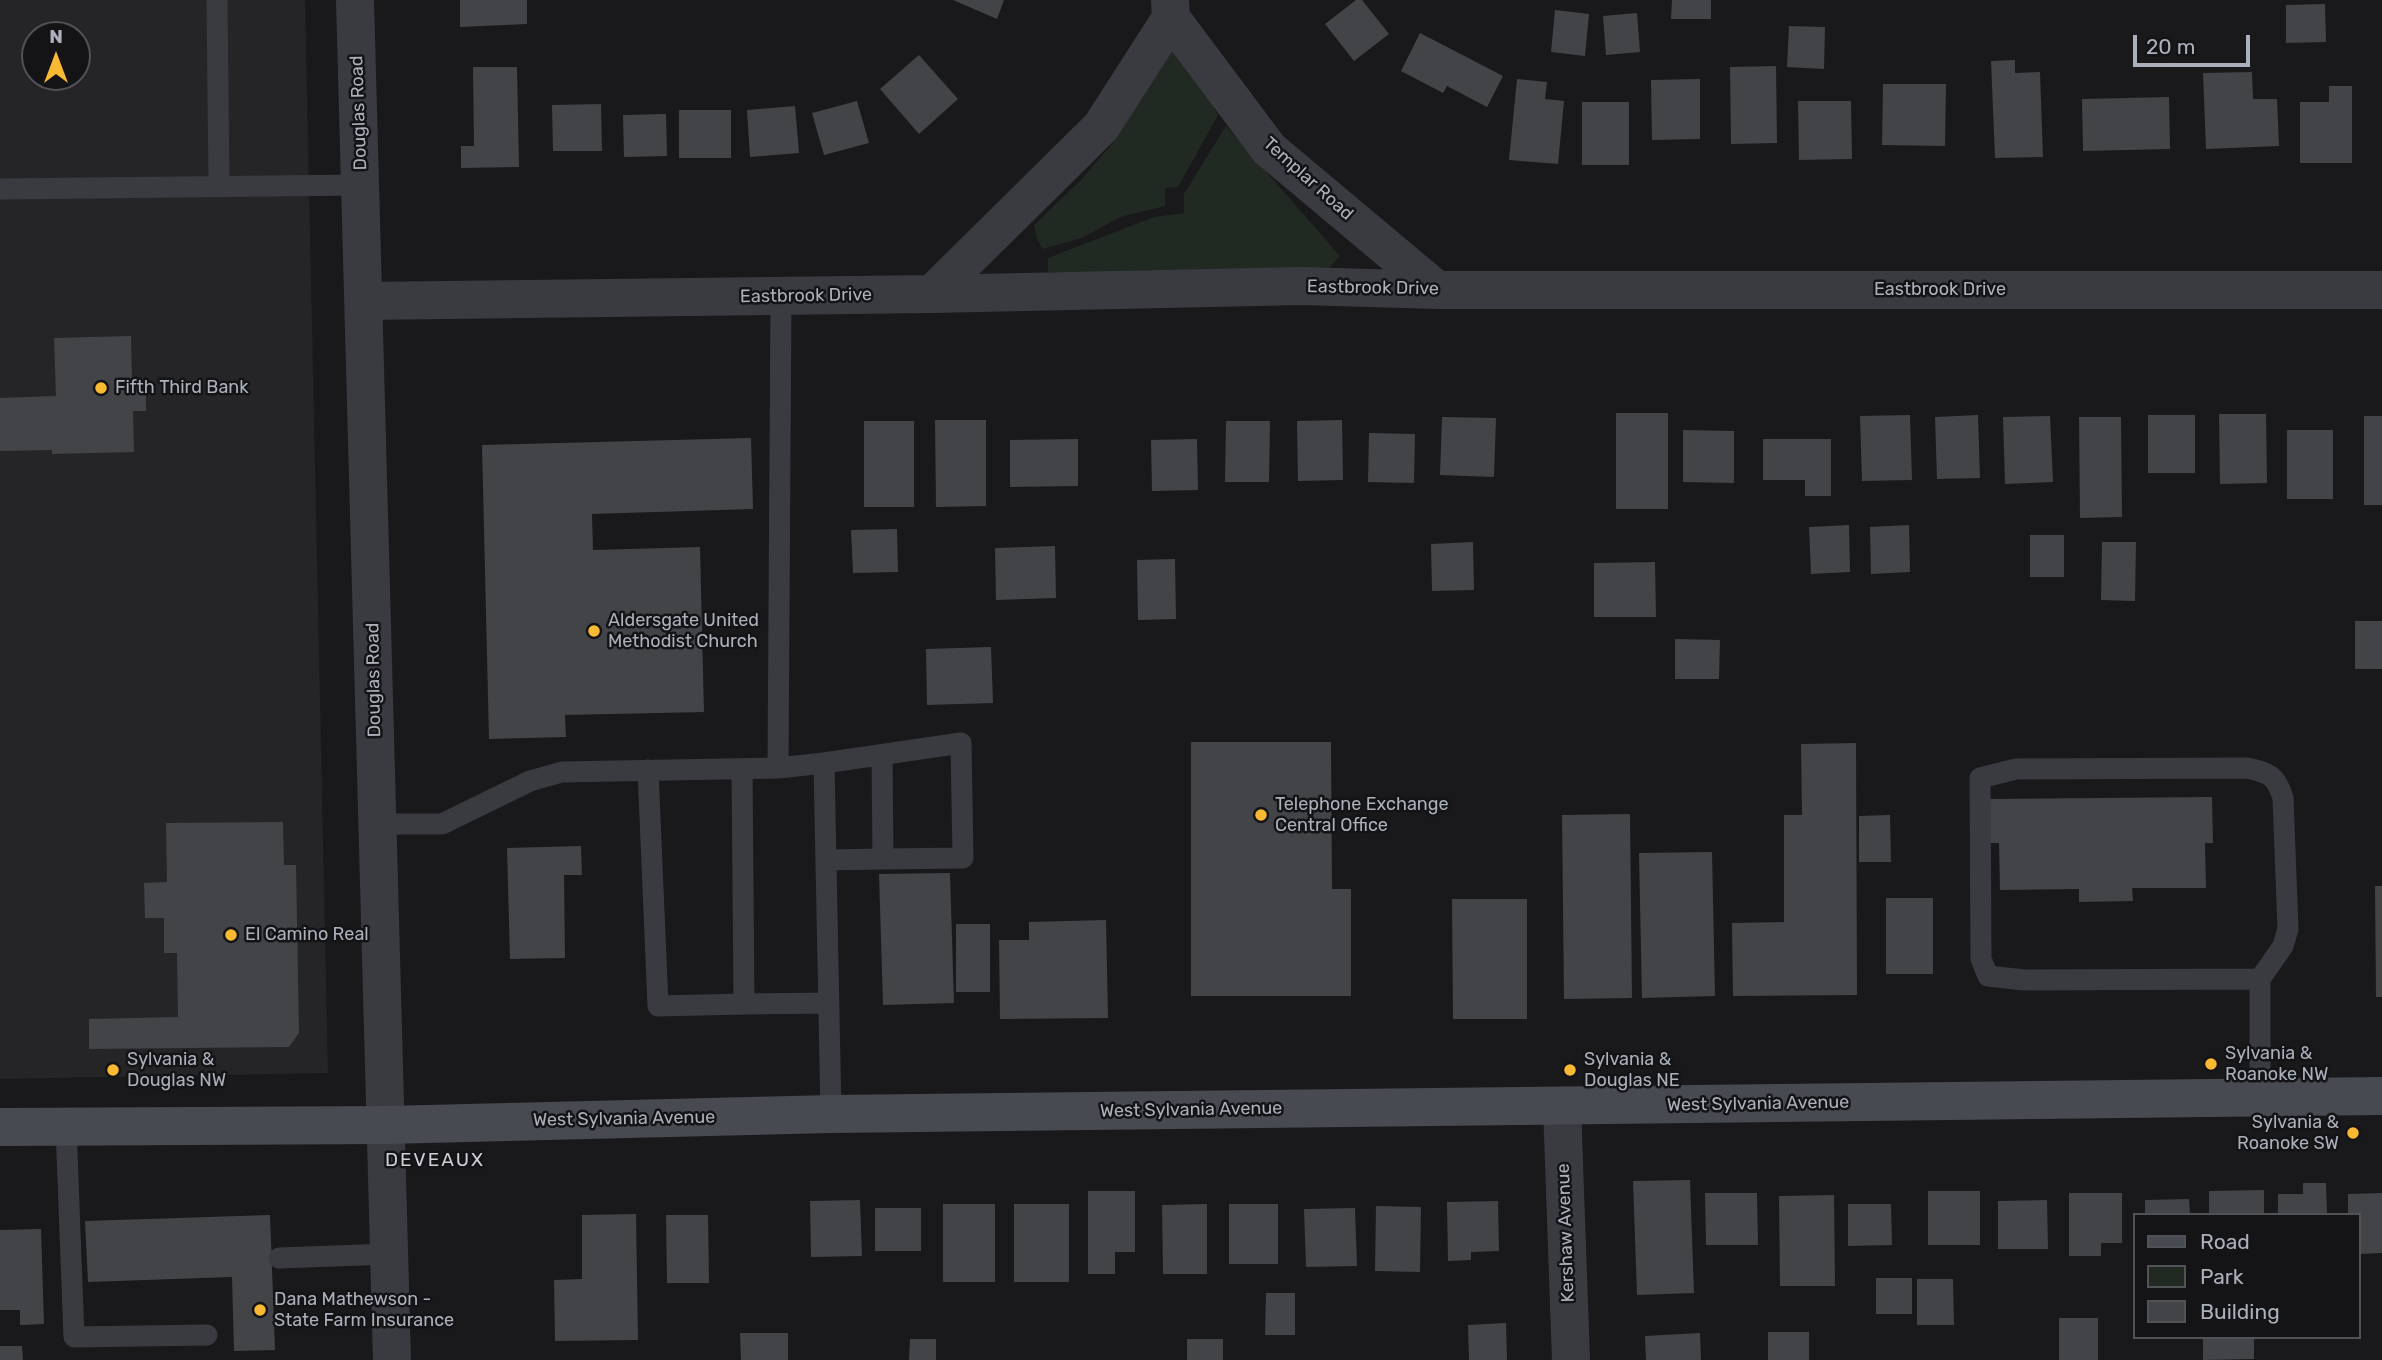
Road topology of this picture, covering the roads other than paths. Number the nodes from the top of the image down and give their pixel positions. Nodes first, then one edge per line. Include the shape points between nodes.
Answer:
1 (217, 0) edge
2 (355, 0) edge
3 (1171, 9) edge
4 (361, 185) junction
5 (219, 186) junction
6 (0, 189) edge
7 (1437, 290) junction
8 (2382, 290) edge
9 (932, 294) junction
10 (781, 296) junction
11 (364, 301) junction
12 (882, 755) junction
13 (824, 763) junction
14 (778, 768) junction
15 (742, 769) junction
16 (648, 770) junction
17 (378, 824) junction
18 (883, 859) junction
19 (826, 860) junction
20 (2260, 979) junction
21 (829, 1003) junction
22 (744, 1004) junction
23 (2382, 1096) edge
24 (2260, 1097) junction
25 (1562, 1106) junction
26 (831, 1114) junction
27 (386, 1125) junction
28 (0, 1127) edge
29 (66, 1127) junction
30 (390, 1254) junction
31 (279, 1258) dead end
32 (207, 1335) dead end
33 (392, 1360) edge
34 (1571, 1360) edge

1 - 5 lane
2 - 4 street, Douglas Road
3 - 7 street, Templar Road via 1269,149
3 - 9 street, Templar Road via 1101,127
4 - 5 lane
4 - 11 street, Douglas Road
5 - 6 lane
7 - 8 street, Eastbrook Drive
7 - 9 street, Eastbrook Drive via 1302,286
9 - 10 street, Eastbrook Drive
10 - 11 street, Eastbrook Drive
10 - 14 lane
11 - 17 street, Douglas Road
12 - 13 lane
12 - 18 lane
12 - 18 lane via 961,743 963,858
13 - 14 lane
13 - 19 lane
14 - 15 lane
15 - 16 lane
15 - 22 lane
16 - 17 lane via 562,772 530,781 442,824
16 - 22 lane via 658,1006
17 - 27 street, Douglas Road
18 - 19 lane
19 - 21 lane
20 - 20 lane via 2283,946 2288,929 2283,798 2278,783 2267,772 2247,768 2016,769 1980,778 1981,959 1988,976 2024,980
20 - 24 lane
21 - 22 lane
21 - 26 lane
23 - 24 main road, West Sylvania Avenue
24 - 25 main road, West Sylvania Avenue
25 - 26 main road, West Sylvania Avenue
25 - 34 street, Kershaw Avenue
26 - 27 main road, West Sylvania Avenue
27 - 29 main road, West Sylvania Avenue
27 - 30 street, Douglas Road
28 - 29 main road, West Sylvania Avenue
29 - 32 lane via 74,1336
30 - 31 lane
30 - 33 street, Douglas Road

